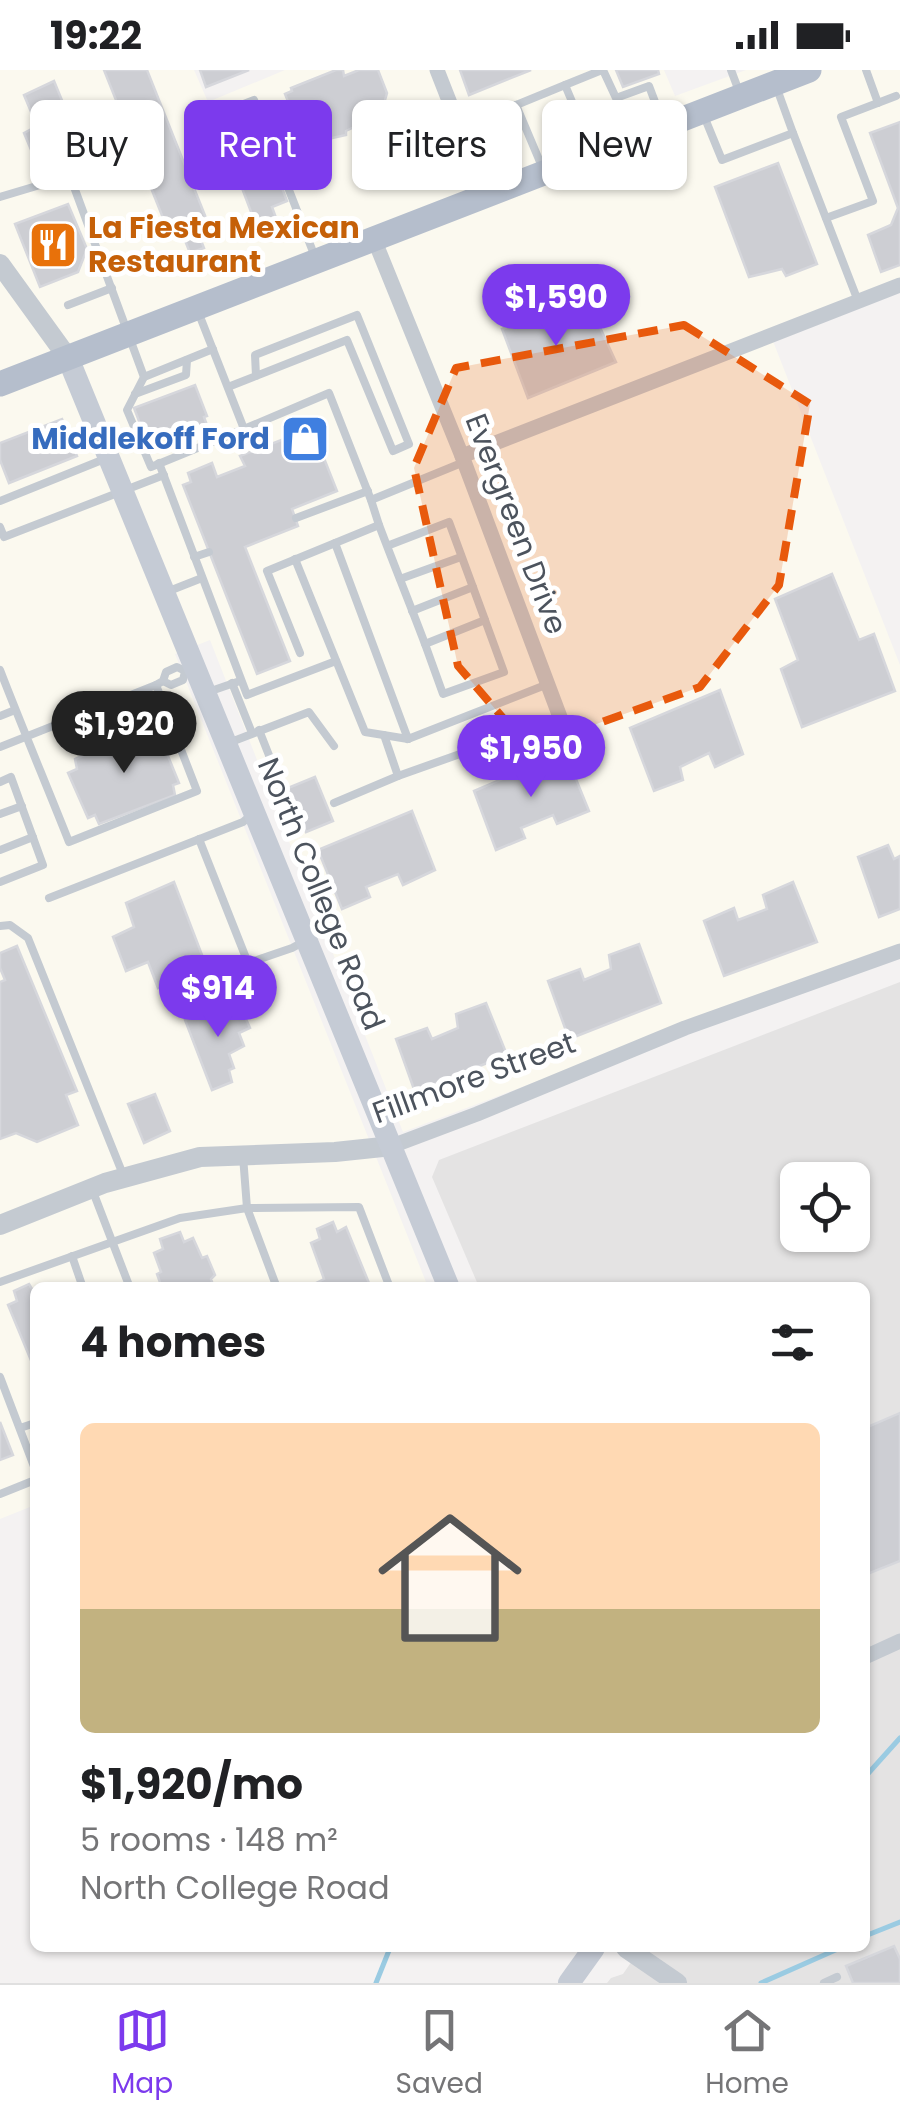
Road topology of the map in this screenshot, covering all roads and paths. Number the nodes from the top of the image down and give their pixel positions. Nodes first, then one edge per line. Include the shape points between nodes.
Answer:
1 (437, 70) edge
2 (602, 70) edge
3 (730, 70) edge
4 (809, 70) edge
5 (866, 70) edge
6 (775, 84) junction
7 (565, 85) junction
8 (741, 96) junction
9 (896, 96) dead end
10 (449, 100) edge
11 (571, 100) edge
12 (654, 100) edge
13 (878, 102) junction
14 (522, 103) edge
15 (702, 112) junction
16 (687, 118) edge
17 (522, 119) edge
18 (793, 133) junction
19 (542, 166) edge
20 (542, 174) edge
21 (289, 190) edge
22 (484, 190) edge
23 (486, 196) junction
24 (0, 197) edge
25 (826, 218) junction
26 (374, 239) junction
27 (317, 261) junction
28 (0, 264) edge
29 (900, 285) edge
30 (112, 288) junction
31 (858, 301) junction
32 (68, 305) dead end
33 (197, 308) junction
34 (126, 336) junction
35 (213, 349) junction
36 (68, 358) junction
37 (186, 360) junction
38 (256, 376) junction
39 (144, 377) junction
40 (0, 384) edge
41 (228, 387) junction
42 (136, 394) junction
43 (244, 429) junction
44 (109, 458) junction
45 (463, 459) junction
46 (159, 463) junction
47 (164, 475) junction
48 (123, 492) junction
49 (369, 495) junction
50 (0, 501) edge
51 (296, 518) dead end
52 (379, 525) junction
53 (0, 527) edge
54 (335, 543) junction
55 (387, 546) junction
56 (209, 552) dead end
57 (194, 557) junction
58 (462, 557) junction
59 (295, 559) junction
60 (202, 578) junction
61 (400, 579) junction
62 (472, 587) junction
63 (165, 593) junction
64 (412, 610) junction
65 (485, 620) junction
66 (424, 644) junction
67 (300, 653) dead end
68 (336, 661) junction
69 (190, 669) junction
70 (0, 670) edge
71 (237, 682) junction
72 (160, 683) junction
73 (548, 684) junction
74 (206, 693) junction
75 (15, 710) junction
76 (0, 716) edge
77 (560, 717) dead end
78 (255, 732) junction
79 (384, 735) junction
80 (27, 736) junction
81 (504, 738) dead end
82 (408, 739) junction
83 (226, 743) junction
84 (334, 746) dead end
85 (0, 747) edge
86 (398, 776) junction
87 (0, 782) edge
88 (334, 802) dead end
89 (22, 806) junction
90 (255, 812) junction
91 (0, 814) edge
92 (295, 820) dead end
93 (33, 837) junction
94 (199, 839) junction
95 (0, 850) edge
96 (0, 882) edge
97 (49, 898) dead end
98 (0, 926) edge
99 (307, 940) junction
100 (900, 951) edge
101 (392, 1146) junction
102 (244, 1156) junction
103 (124, 1178) junction
104 (92, 1188) junction
105 (247, 1208) junction
106 (0, 1225) edge
107 (112, 1241) junction
108 (72, 1256) junction
109 (0, 1282) edge
110 (81, 1282) edge
111 (128, 1282) edge
112 (275, 1282) edge
113 (388, 1282) edge
114 (447, 1282) edge
115 (0, 1376) edge
116 (30, 1425) edge
117 (20, 1428) junction
118 (30, 1455) edge
119 (30, 1482) edge
120 (0, 1494) edge
121 (900, 1642) edge
122 (870, 1655) edge
123 (591, 1952) edge
124 (632, 1952) edge
125 (654, 1952) edge
126 (837, 1977) dead end
127 (569, 1983) edge
128 (677, 1983) edge
129 (694, 1983) edge
130 (824, 1983) edge

1 - 10 street
2 - 7 lane
2 - 12 lane via 616,98 648,86
3 - 8 lane
4 - 6 main road
5 - 13 lane
6 - 8 main road
6 - 18 lane
7 - 11 lane
7 - 14 lane
8 - 15 main road
9 - 13 lane
13 - 25 lane via 842,116 873,201
15 - 16 main road
15 - 18 lane via 722,160
17 - 19 lane
18 - 25 lane
20 - 23 main road
21 - 27 lane
22 - 23 street
23 - 26 main road
24 - 30 lane via 70,176
25 - 31 lane
26 - 27 main road
26 - 45 street, Evergreen Drive
27 - 33 main road
28 - 36 street
29 - 31 street
30 - 32 lane
30 - 34 lane
31 - 45 street
33 - 34 main road
33 - 35 lane
34 - 36 main road
34 - 39 lane
35 - 37 lane
35 - 41 lane
36 - 40 main road
36 - 44 main road, North College Road
37 - 39 lane
37 - 42 lane via 186,374
38 - 38 lane via 347,340 394,451 409,444 357,315 255,355
38 - 41 lane
39 - 42 lane
41 - 43 lane
42 - 46 lane via 128,410 150,467
43 - 46 lane
43 - 49 lane via 330,393
44 - 48 main road, North College Road
44 - 50 lane
45 - 49 lane
45 - 73 street, Evergreen Drive
46 - 47 lane
47 - 48 lane
47 - 57 lane
48 - 53 lane via 4,536
48 - 63 main road, North College Road
49 - 51 lane
49 - 52 lane
52 - 54 lane
52 - 55 lane
54 - 59 lane
54 - 82 lane
55 - 58 lane via 449,522
55 - 61 lane
56 - 57 lane
57 - 60 lane
58 - 61 lane
58 - 62 lane
59 - 67 lane via 266,571
59 - 68 lane
60 - 63 lane
60 - 71 lane
61 - 64 lane
62 - 64 lane
62 - 65 lane
63 - 69 main road, North College Road
64 - 66 lane
65 - 66 lane
65 - 66 lane via 504,672 443,694
68 - 71 lane via 247,696
68 - 79 lane via 364,732
69 - 72 lane via 183,680
69 - 74 main road, North College Road
70 - 75 lane
71 - 74 lane
71 - 78 lane
72 - 80 lane
72 - 80 lane via 196,791 87,835 69,842
73 - 77 street, Evergreen Drive
73 - 82 lane
74 - 83 main road, North College Road
75 - 76 lane
75 - 80 lane
78 - 83 lane
78 - 84 lane via 309,712
78 - 92 lane
79 - 82 lane
79 - 86 lane
80 - 85 lane
81 - 86 lane
83 - 90 main road, North College Road
86 - 88 lane
87 - 89 lane via 11,777
89 - 91 lane
89 - 93 lane
90 - 94 lane
90 - 99 main road, North College Road
93 - 95 lane
93 - 96 lane via 43,865
94 - 97 lane
94 - 99 lane via 248,963
98 - 103 lane via 10,924 28,938
99 - 101 main road, North College Road
100 - 101 street, Fillmore Street via 685,1028
101 - 102 street, Fillmore Street
101 - 114 main road, North College Road
102 - 103 street, Fillmore Street via 200,1158
102 - 105 lane
103 - 104 street, Fillmore Street
104 - 106 street, Fillmore Street
104 - 107 lane
105 - 107 lane via 180,1218
105 - 112 lane
105 - 113 lane via 360,1207
107 - 108 lane
107 - 111 lane
108 - 109 lane
108 - 110 lane
115 - 117 lane
116 - 117 lane
117 - 118 lane
119 - 120 lane
121 - 122 street
123 - 127 main road
124 - 128 street
125 - 129 street
126 - 130 lane

